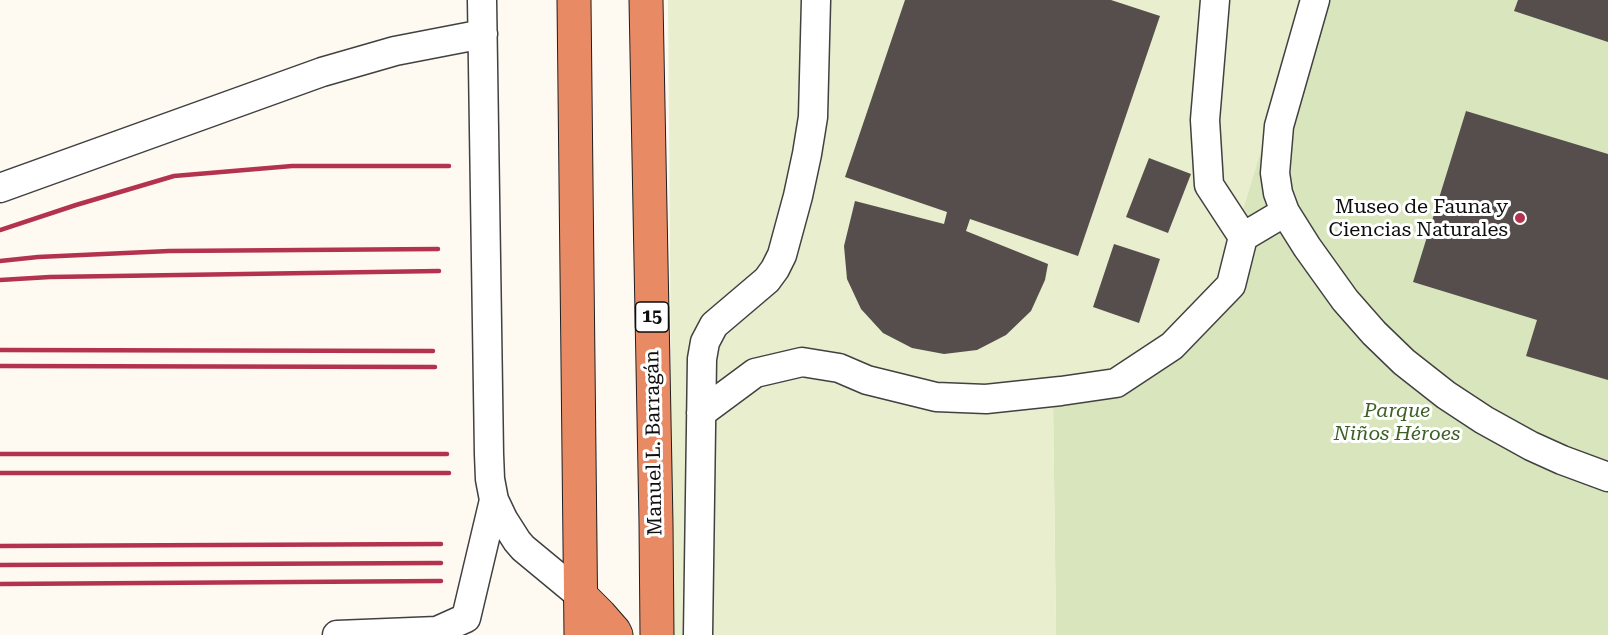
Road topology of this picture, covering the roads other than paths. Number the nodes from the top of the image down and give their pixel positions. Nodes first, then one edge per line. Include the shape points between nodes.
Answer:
1 (482, 0) edge
2 (574, 0) edge
3 (646, 0) edge
4 (816, 0) edge
5 (1215, 0) edge
6 (1315, 0) edge
7 (483, 34) junction
8 (0, 188) edge
9 (1285, 212) junction
10 (1243, 237) junction
11 (701, 413) junction
12 (1608, 477) edge
13 (494, 500) junction
14 (581, 596) junction
15 (337, 635) edge
16 (581, 635) edge
17 (616, 635) edge
18 (657, 635) edge
19 (698, 635) edge

1 - 7 lane
2 - 14 highway
3 - 18 highway, Manuel L. Barragán / 15
4 - 11 lane via 813,117 782,255 766,280 714,325 705,342
5 - 10 lane via 1205,120 1209,185
6 - 9 lane via 1279,126 1275,173
7 - 8 lane via 395,51 322,72
7 - 13 lane via 489,454
9 - 10 lane
9 - 12 lane via 1345,300 1404,362 1484,420 1531,446
10 - 11 lane via 1231,285 1172,346 1116,383 986,399 936,397 867,380 838,368 802,362 755,373
11 - 19 lane
13 - 14 lane via 523,548
13 - 15 lane via 465,618 437,631
14 - 16 highway
14 - 17 highway

